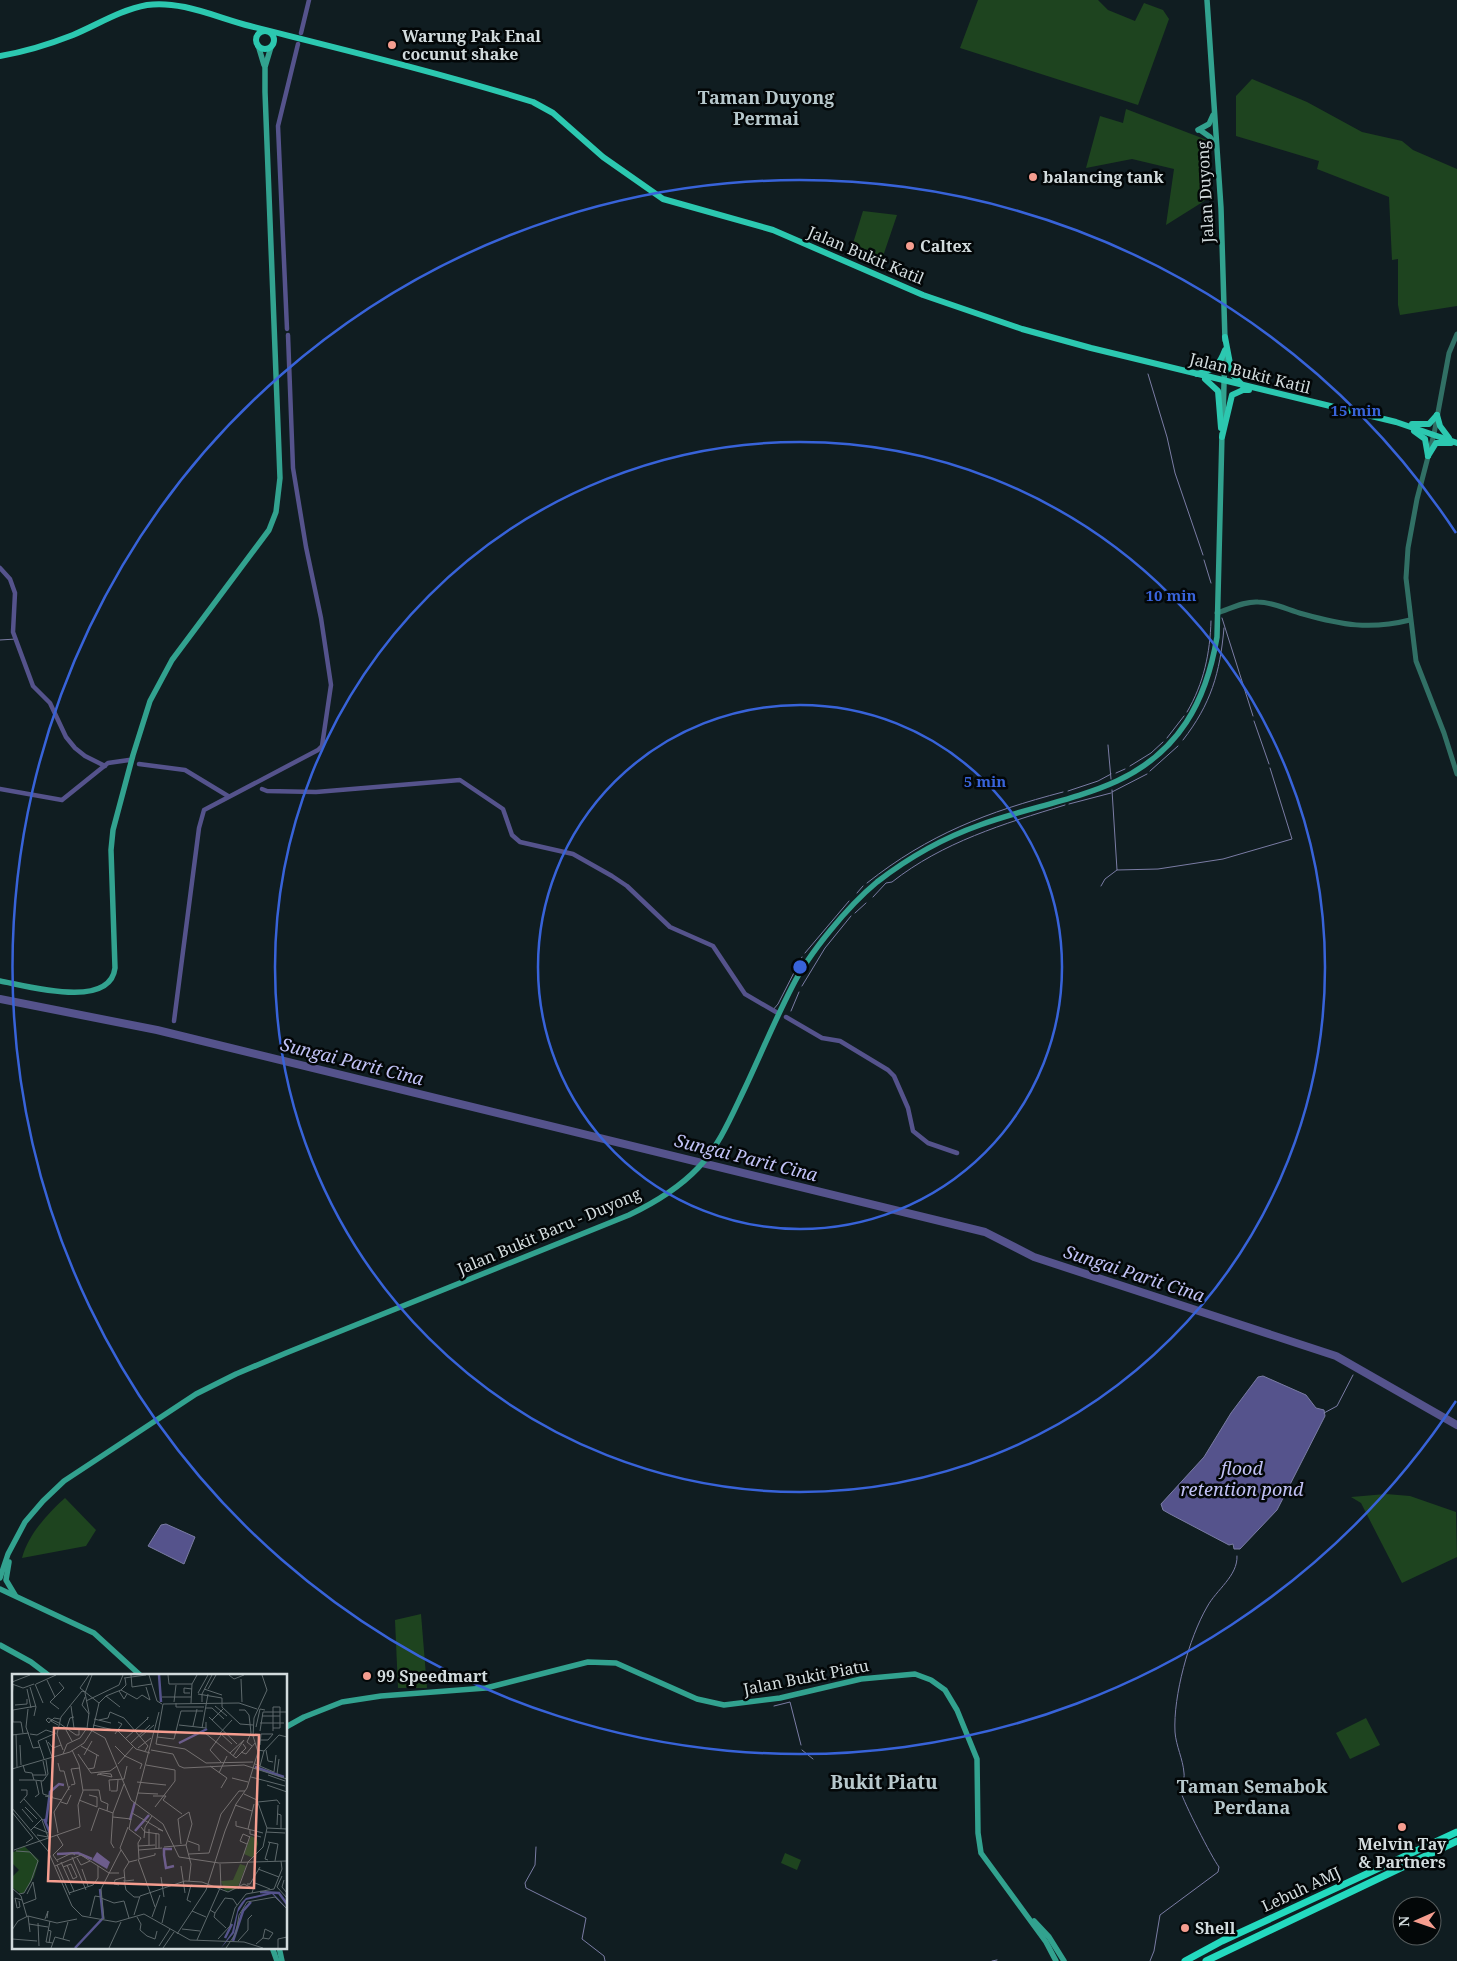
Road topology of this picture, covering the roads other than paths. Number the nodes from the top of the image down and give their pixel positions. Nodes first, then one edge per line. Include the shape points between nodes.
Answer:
1 (1207, 0) edge
2 (244, 25) junction
3 (267, 31) junction
4 (291, 36) junction
5 (257, 44) junction
6 (272, 46) junction
7 (0, 56) edge
8 (265, 67) junction
9 (1214, 108) junction
10 (1217, 148) junction
11 (1457, 334) edge
12 (1225, 337) junction
13 (1225, 350) junction
14 (1196, 374) junction
15 (1224, 382) junction
16 (1243, 386) junction
17 (1265, 392) junction
18 (1437, 415) junction
19 (1396, 422) junction
20 (1434, 434) junction
21 (1222, 436) junction
22 (1456, 443) edge
23 (1428, 456) junction
24 (1217, 613) junction
25 (1410, 620) junction
26 (1457, 774) edge
27 (0, 981) edge
28 (15, 1538) junction
29 (6, 1561) junction
30 (0, 1568) edge
31 (0, 1578) edge
32 (0, 1589) edge
33 (20, 1600) junction
34 (0, 1645) edge
35 (118, 1652) junction
36 (47, 1674) edge
37 (135, 1674) edge
38 (139, 1674) edge
39 (288, 1726) edge
40 (1457, 1832) edge
41 (1457, 1841) edge
42 (1028, 1917) junction
43 (1055, 1946) junction
44 (272, 1948) edge
45 (278, 1948) edge
46 (1051, 1951) junction
47 (277, 1961) edge
48 (282, 1961) edge
49 (1049, 1961) edge
50 (1057, 1961) edge
51 (1064, 1961) edge
52 (1185, 1961) edge
53 (1206, 1961) edge

1 - 9 main road, Jalan Duyong
2 - 3 main road, Jalan Bukit Katil
2 - 5 main road
2 - 7 main road via 189,8 148,5 32,49
3 - 4 main road, Jalan Bukit Katil
3 - 5 main road via 258,34
3 - 6 main road via 274,36
4 - 6 main road
4 - 14 main road, Jalan Bukit Katil via 533,102 553,112 603,157 663,199 773,230 964,310 1092,348
5 - 6 main road via 263,49
5 - 8 main road
6 - 8 main road
8 - 27 main road via 280,478 276,512 264,538 172,660 150,701 112,830 115,968 112,980 100,989 70,992
9 - 10 main road, Jalan Duyong
9 - 10 main road via 1209,124 1199,130 1210,137
10 - 12 main road, Jalan Duyong
11 - 18 street via 1449,353
12 - 13 main road, Jalan Duyong
12 - 16 main road via 1232,374
13 - 14 main road via 1215,369
13 - 15 main road, Jalan Duyong
14 - 15 main road, Jalan Bukit Katil
14 - 21 main road via 1211,382 1218,391
15 - 16 main road, Jalan Bukit Katil
15 - 21 main road, Jalan Bukit Baru - Duyong
16 - 17 main road, Jalan Bukit Katil
17 - 19 main road, Jalan Bukit Katil
17 - 21 main road via 1244,390 1232,395
18 - 19 main road via 1433,421 1423,425
18 - 20 street
18 - 22 main road via 1444,434
19 - 20 main road, Jalan Bukit Katil
19 - 23 main road via 1421,434
20 - 22 main road, Jalan Bukit Katil
20 - 23 street
21 - 24 main road, Jalan Bukit Baru - Duyong
22 - 23 main road via 1436,443
23 - 25 street via 1415,507 1406,565
24 - 25 street via 1259,602 1366,627
24 - 28 main road, Jalan Bukit Baru - Duyong via 1212,668 1201,699 1186,725 1151,761 1116,782 979,825 944,840 889,873 845,914 793,985 722,1134 708,1156 662,1197 629,1214 278,1356 204,1390 71,1476 43,1501
25 - 26 street via 1420,675
28 - 29 main road, Jalan Bukit Baru - Duyong
28 - 33 main road via 6,1580 9,1589
29 - 30 main road
29 - 31 main road, Jalan Bukit Baru - Duyong
32 - 33 main road
33 - 35 main road via 83,1627
34 - 36 main road
35 - 37 main road
35 - 38 main road
39 - 42 main road, Jalan Bukit Piatu via 304,1716 342,1702 486,1688 588,1662 616,1663 696,1699 724,1705 780,1698 854,1680 915,1674 945,1690 965,1726 979,1769 978,1833 981,1853
40 - 52 highway, Lebuh AMJ
41 - 53 highway, Lebuh AMJ
42 - 43 main road, Jalan Bukit Piatu
42 - 46 main road, Jalan Bukit Piatu
43 - 50 main road
43 - 51 main road, Jalan Bukit Piatu
44 - 47 main road
45 - 48 main road
46 - 49 main road
46 - 50 main road, Jalan Bukit Piatu

